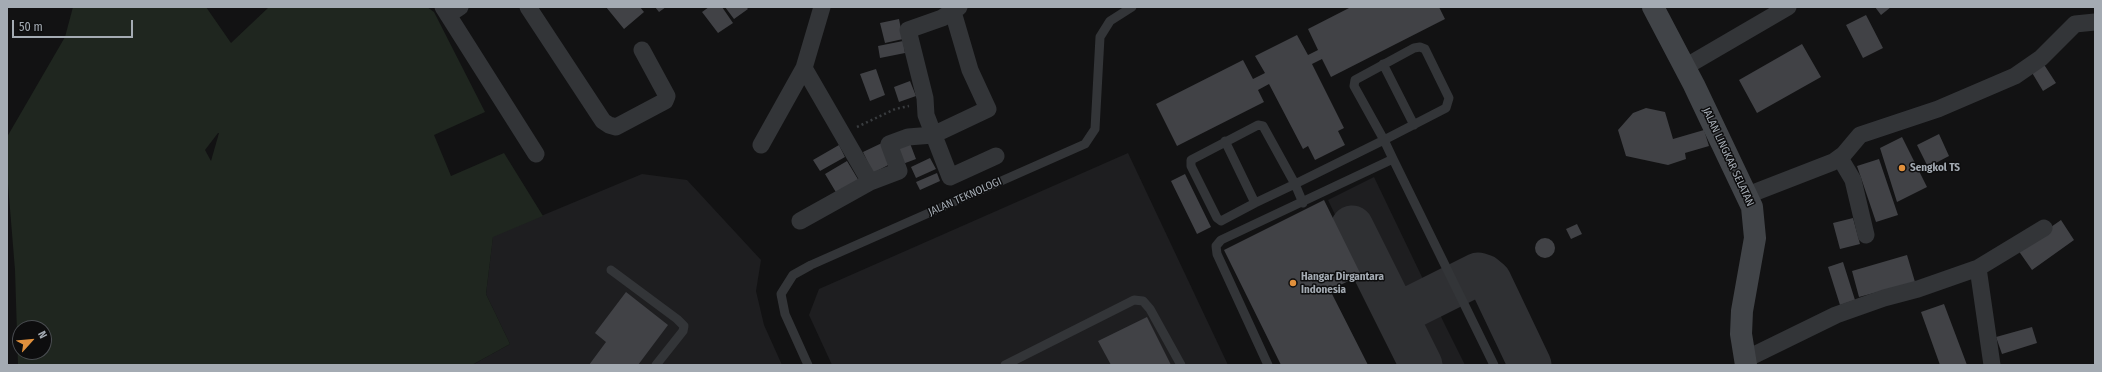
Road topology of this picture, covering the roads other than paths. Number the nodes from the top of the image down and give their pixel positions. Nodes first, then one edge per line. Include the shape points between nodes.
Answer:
1 (528, 7) edge
2 (822, 7) edge
3 (1132, 7) edge
4 (1654, 7) edge
5 (1788, 7) edge
6 (956, 9) edge
7 (450, 10) edge
8 (2095, 22) edge
9 (642, 50) dead end
10 (1383, 64) junction
11 (804, 68) junction
12 (1685, 68) junction
13 (1414, 125) junction
14 (933, 135) junction
15 (1384, 140) junction
16 (1225, 141) junction
17 (761, 145) dead end
18 (536, 154) dead end
19 (996, 156) dead end
20 (1840, 158) junction
21 (1393, 159) junction
22 (870, 182) junction
23 (1295, 184) junction
24 (1748, 195) junction
25 (1303, 202) junction
26 (1255, 204) junction
27 (800, 221) dead end
28 (2044, 228) dead end
29 (1866, 235) dead end
30 (1978, 268) junction
31 (611, 270) dead end
32 (1745, 363) edge
33 (656, 365) edge
34 (808, 365) edge
35 (1005, 365) edge
36 (1181, 365) edge
37 (1268, 365) edge
38 (1494, 365) edge
39 (1992, 365) edge

1 - 9 street via 603,121 609,125 616,127 665,101 667,96
2 - 11 street
3 - 34 lane, JALAN TEKNOLOGI via 1110,21 1100,37 1095,129 1085,144 793,275 782,294 785,314
4 - 12 main road, JALAN LINGKAR SELATAN
5 - 12 street
6 - 14 street via 908,30 926,115
6 - 14 street via 970,70 988,109
7 - 18 street
8 - 20 street via 2075,24 2041,58 2015,76 1938,109 1860,135
10 - 13 lane
10 - 13 lane via 1414,48 1420,47 1427,54 1448,98 1448,105
10 - 15 lane via 1355,80 1354,86
11 - 17 street
11 - 22 street
12 - 24 main road, JALAN LINGKAR SELATAN
13 - 15 lane
14 - 19 street via 950,177
14 - 22 street via 908,137 889,144 899,171
15 - 21 lane
15 - 23 lane
16 - 23 lane via 1258,125 1263,126
16 - 26 lane
16 - 26 lane via 1191,160 1191,166 1217,218 1221,221
20 - 24 street
20 - 29 street via 1853,180
21 - 25 lane
21 - 38 lane
22 - 27 street
23 - 25 lane
23 - 26 lane
24 - 32 main road, JALAN LINGKAR SELATAN via 1754,218 1755,238 1742,311 1741,334
25 - 37 lane via 1221,240 1216,246 1217,254
28 - 30 street
30 - 32 street via 1918,290 1884,298 1836,315
30 - 39 street
31 - 33 lane via 684,326 684,331
35 - 36 lane via 1134,300 1143,301 1150,309

